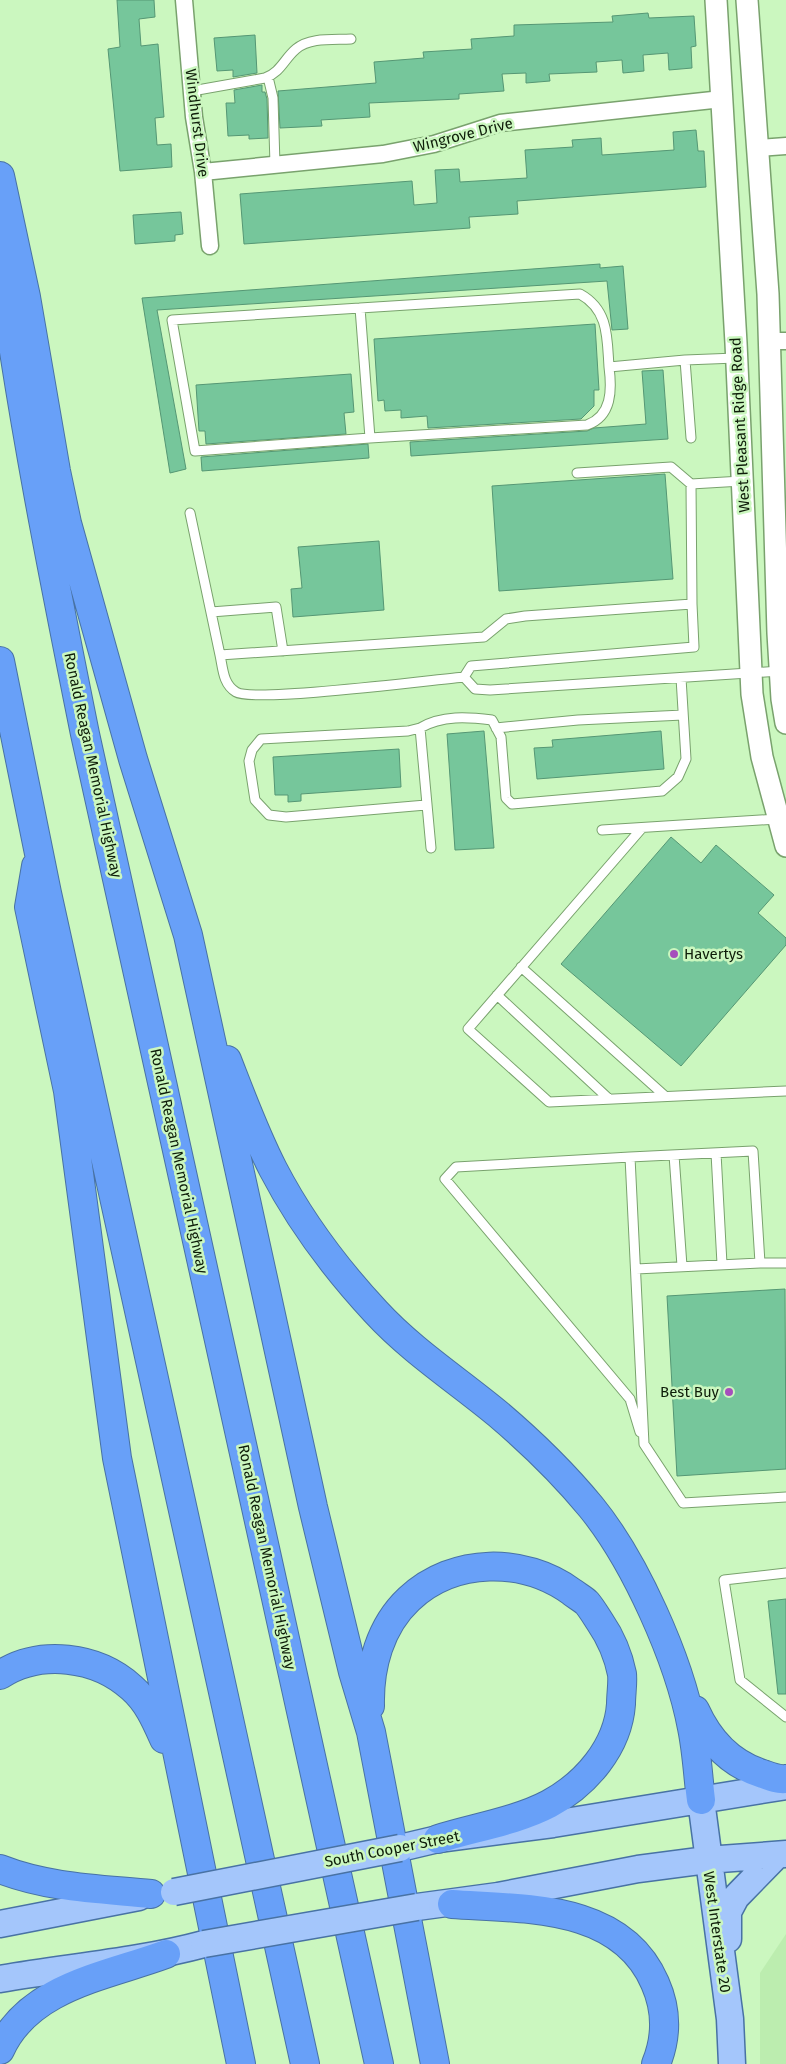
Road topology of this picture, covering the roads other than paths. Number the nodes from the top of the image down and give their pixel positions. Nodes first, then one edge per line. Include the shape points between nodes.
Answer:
1 (184, 0) edge
2 (716, 0) edge
3 (747, 0) edge
4 (351, 39) dead end
5 (268, 77) junction
6 (192, 91) junction
7 (722, 99) junction
8 (786, 146) edge
9 (758, 148) junction
10 (276, 165) junction
11 (203, 172) junction
12 (0, 176) edge
13 (210, 246) dead end
14 (0, 254) edge
15 (360, 308) junction
16 (778, 341) edge
17 (736, 358) junction
18 (685, 360) junction
19 (609, 367) junction
20 (370, 438) junction
21 (691, 438) dead end
22 (577, 473) dead end
23 (742, 481) junction
24 (691, 484) junction
25 (190, 512) dead end
26 (692, 604) junction
27 (211, 612) junction
28 (283, 651) junction
29 (220, 655) junction
30 (0, 661) edge
31 (780, 671) junction
32 (751, 673) junction
33 (464, 677) junction
34 (681, 678) junction
35 (683, 715) junction
36 (786, 723) edge
37 (420, 728) junction
38 (496, 728) junction
39 (426, 805) junction
40 (777, 819) junction
41 (642, 828) junction
42 (602, 830) dead end
43 (786, 846) edge
44 (431, 848) dead end
45 (38, 852) junction
46 (188, 935) junction
47 (522, 967) junction
48 (497, 995) junction
49 (786, 1091) edge
50 (665, 1096) junction
51 (609, 1099) junction
52 (716, 1153) junction
53 (674, 1155) junction
54 (630, 1157) junction
55 (760, 1263) junction
56 (786, 1263) edge
57 (722, 1264) junction
58 (682, 1266) junction
59 (636, 1269) junction
60 (644, 1444) junction
61 (786, 1497) edge
62 (786, 1573) edge
63 (677, 1673) junction
64 (0, 1675) edge
65 (786, 1717) edge
66 (371, 1732) junction
67 (786, 1780) edge
68 (786, 1786) edge
69 (701, 1800) junction
70 (192, 1821) junction
71 (438, 1839) junction
72 (781, 1855) edge
73 (707, 1860) junction
74 (0, 1869) edge
75 (163, 1893) junction
76 (452, 1904) junction
77 (0, 1924) edge
78 (166, 1954) junction
79 (416, 1968) junction
80 (0, 1980) edge
81 (726, 1990) junction
82 (0, 2050) edge
83 (241, 2064) edge
84 (305, 2064) edge
85 (379, 2064) edge
86 (435, 2064) edge
87 (449, 2064) edge
88 (656, 2064) edge
89 (732, 2064) edge

1 - 6 street, Windhurst Drive
2 - 7 street, West Pleasant Ridge Road
3 - 9 street, West Pleasant Ridge Road
4 - 5 lane via 307,42
5 - 6 lane
5 - 10 lane via 273,98
6 - 11 street, Windhurst Drive
7 - 10 street, Wingrove Drive via 500,123 434,144 383,154
7 - 17 street, West Pleasant Ridge Road
8 - 9 street
9 - 16 street, West Pleasant Ridge Road
10 - 11 street, Wingrove Drive
11 - 13 street, Windhurst Drive
12 - 46 highway via 26,297 67,523 133,759
14 - 85 highway, Ronald Reagan Memorial Highway via 52,571 85,734
15 - 19 lane via 580,294 597,306 604,324
15 - 20 lane
15 - 20 lane via 172,320 194,451
16 - 31 street, West Pleasant Ridge Road
17 - 18 lane
17 - 23 street, West Pleasant Ridge Road
18 - 19 lane
18 - 21 lane
19 - 20 lane via 608,406 601,417 587,425
22 - 24 lane via 671,467
23 - 24 lane
23 - 32 street, West Pleasant Ridge Road
24 - 26 lane
25 - 27 lane
26 - 28 lane via 506,619 484,637
26 - 33 lane via 694,647 471,666
27 - 28 lane via 276,607
27 - 29 lane
28 - 29 lane
29 - 33 lane via 226,683 238,693 276,695
30 - 45 highway
31 - 32 lane
31 - 36 street, West Pleasant Ridge Road
32 - 34 lane
32 - 40 street, West Pleasant Ridge Road via 762,757
33 - 34 lane via 476,689 490,690
34 - 35 lane
35 - 38 lane
35 - 38 lane via 686,759 678,777 662,791 512,804 506,798 501,737
37 - 38 lane via 464,716 492,720
37 - 39 lane
37 - 39 lane via 260,739 249,761 254,800 269,815 286,817
39 - 44 lane
40 - 41 lane
40 - 43 street, West Pleasant Ridge Road
41 - 42 lane
41 - 47 lane
45 - 70 highway via 29,907 68,1091 119,1467
45 - 84 highway
46 - 63 highway via 225,1054 249,1116 273,1169 318,1242 377,1313 451,1379 505,1421 554,1466 592,1508 619,1548 661,1631
46 - 66 highway via 315,1516
47 - 48 lane
47 - 50 lane
48 - 51 lane
48 - 51 lane via 468,1028 549,1102
49 - 50 lane
50 - 51 lane
52 - 53 lane
52 - 55 lane via 753,1151
52 - 57 lane
53 - 54 lane
53 - 58 lane
54 - 59 lane
54 - 60 lane via 456,1167 445,1179 630,1399
55 - 56 lane
55 - 57 lane
57 - 58 lane
58 - 59 lane
59 - 60 lane
60 - 61 lane via 683,1503
62 - 65 lane via 724,1580 740,1680
63 - 67 highway via 704,1730 717,1746 730,1758 754,1771
63 - 69 highway via 692,1728
64 - 70 highway via 32,1661 55,1658 81,1662 110,1673 132,1688 153,1713 172,1755
66 - 71 highway via 370,1688 376,1653 389,1623 409,1599 430,1584 458,1571 488,1566 519,1568 542,1574 587,1603 612,1641 622,1675 620,1714 608,1748 592,1770 574,1788 548,1804
66 - 79 highway
68 - 69 main road, South Cooper Street
69 - 71 main road, South Cooper Street
69 - 73 main road, West Interstate 20
70 - 83 highway
71 - 75 main road, South Cooper Street, bridge
72 - 73 main road
72 - 81 main road via 736,1897 728,1912
73 - 76 main road via 638,1869
73 - 81 main road, West Interstate 20
74 - 75 highway via 70,1887
75 - 77 main road, South Cooper Street
76 - 78 main road, bridge via 417,1907 204,1944
76 - 88 highway via 567,1914 610,1930 634,1949 650,1970 663,2002 664,2029
78 - 80 main road
78 - 82 highway via 55,1993 26,2015
79 - 86 highway
79 - 87 highway
81 - 89 main road, West Interstate 20

